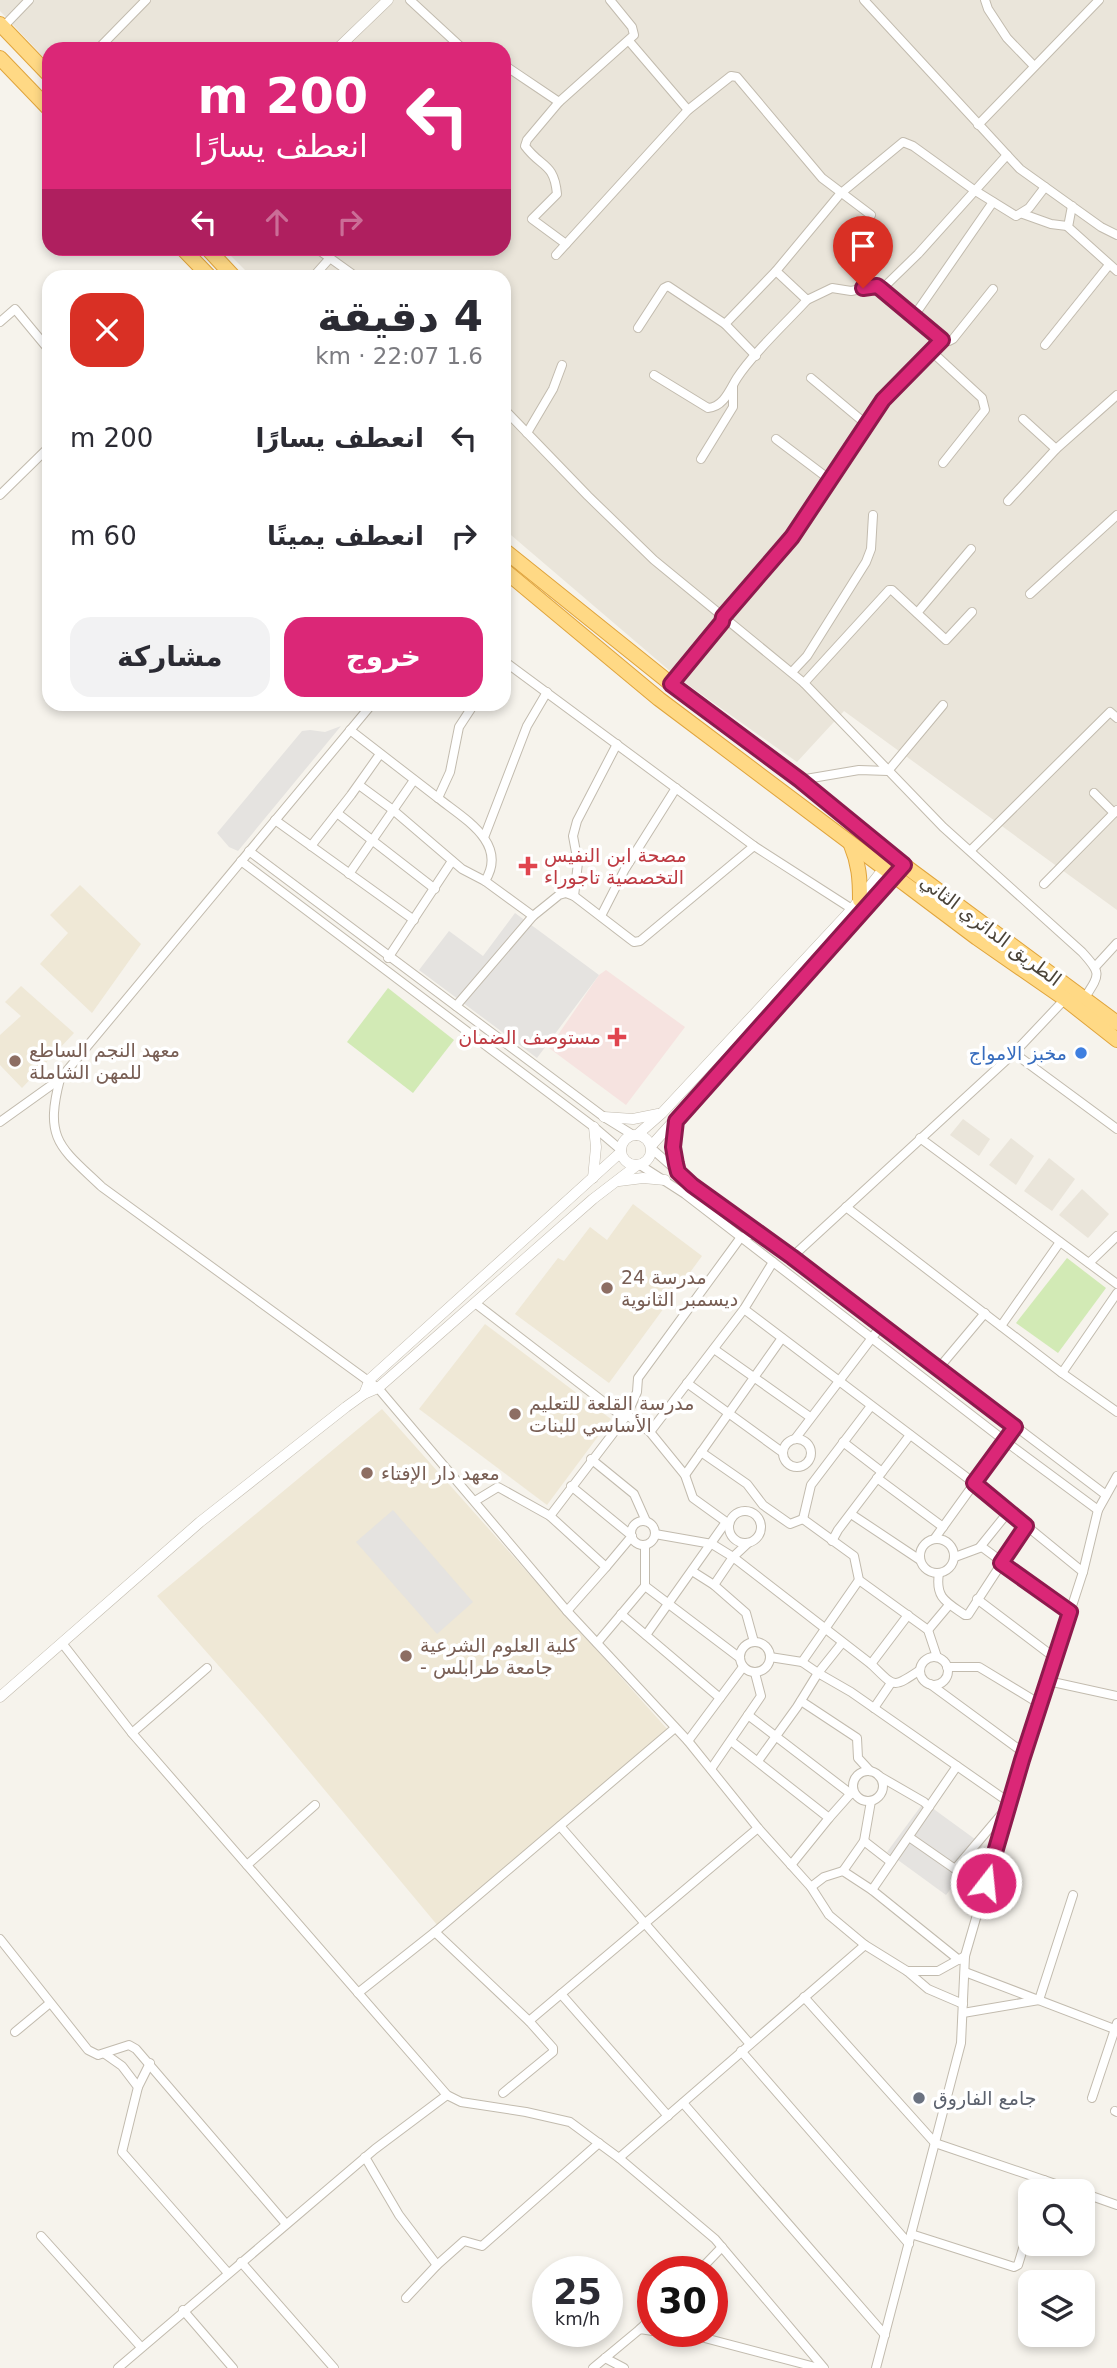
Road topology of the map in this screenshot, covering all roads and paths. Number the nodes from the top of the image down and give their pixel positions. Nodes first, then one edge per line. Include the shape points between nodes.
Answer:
1 (29, 0) edge
2 (146, 0) edge
3 (388, 0) edge
4 (410, 0) edge
5 (610, 0) edge
6 (864, 0) edge
7 (985, 0) edge
8 (1099, 0) edge
9 (1, 25) edge
10 (629, 41) junction
11 (105, 42) edge
12 (344, 42) edge
13 (455, 42) edge
14 (1, 61) edge
15 (1034, 66) junction
16 (42, 68) edge
17 (511, 70) edge
18 (42, 102) edge
19 (559, 102) junction
20 (688, 110) junction
21 (978, 125) junction
22 (1007, 155) junction
23 (1045, 187) junction
24 (974, 190) junction
25 (840, 194) junction
26 (993, 202) junction
27 (1072, 206) junction
28 (1023, 214) junction
29 (871, 215) dead end
30 (1068, 226) junction
31 (1117, 235) edge
32 (566, 244) junction
33 (556, 255) dead end
34 (190, 256) edge
35 (214, 256) edge
36 (327, 256) edge
37 (330, 258) junction
38 (1113, 268) edge
39 (203, 270) edge
40 (227, 270) edge
41 (319, 270) edge
42 (347, 270) edge
43 (776, 271) junction
44 (881, 289) junction
45 (993, 289) dead end
46 (807, 300) junction
47 (914, 316) junction
48 (0, 322) edge
49 (725, 324) junction
50 (638, 328) dead end
51 (942, 340) junction
52 (42, 342) edge
53 (1045, 345) dead end
54 (932, 351) junction
55 (756, 356) junction
56 (562, 365) dead end
57 (654, 374) dead end
58 (811, 378) dead end
59 (733, 386) junction
60 (1117, 395) edge
61 (511, 416) edge
62 (1023, 419) dead end
63 (866, 424) junction
64 (527, 433) junction
65 (776, 439) dead end
66 (1056, 449) junction
67 (42, 454) edge
68 (701, 459) dead end
69 (943, 463) dead end
70 (829, 479) junction
71 (0, 495) edge
72 (1007, 501) dead end
73 (873, 515) dead end
74 (1117, 515) edge
75 (971, 550) dead end
76 (511, 556) edge
77 (511, 579) edge
78 (1030, 594) dead end
79 (972, 612) dead end
80 (917, 613) junction
81 (723, 617) junction
82 (511, 665) edge
83 (792, 672) junction
84 (804, 683) junction
85 (671, 684) junction
86 (547, 692) junction
87 (943, 705) dead end
88 (366, 711) edge
89 (469, 711) edge
90 (1115, 712) edge
91 (350, 730) junction
92 (617, 744) junction
93 (380, 754) junction
94 (888, 771) junction
95 (414, 780) junction
96 (800, 780) junction
97 (359, 785) junction
98 (677, 788) junction
99 (1094, 793) dead end
100 (438, 798) junction
101 (393, 810) junction
102 (1116, 812) edge
103 (337, 813) junction
104 (275, 820) junction
105 (485, 835) junction
106 (372, 841) junction
107 (850, 844) junction
108 (311, 846) junction
109 (754, 846) junction
110 (971, 850) junction
111 (249, 851) junction
112 (241, 861) junction
113 (452, 861) junction
114 (894, 867) junction
115 (349, 874) junction
116 (485, 881) junction
117 (1044, 884) dead end
118 (435, 889) junction
119 (574, 895) junction
120 (856, 905) junction
121 (534, 916) junction
122 (601, 916) junction
123 (414, 920) junction
124 (369, 942) junction
125 (1117, 943) edge
126 (361, 952) junction
127 (390, 956) junction
128 (382, 966) junction
129 (1095, 967) junction
130 (1065, 999) junction
131 (1084, 999) junction
132 (456, 1006) junction
133 (1117, 1023) edge
134 (1117, 1040) edge
135 (1014, 1053) junction
136 (523, 1056) junction
137 (514, 1067) junction
138 (60, 1079) junction
139 (662, 1113) junction
140 (604, 1117) junction
141 (676, 1121) junction
142 (0, 1122) edge
143 (594, 1127) junction
144 (1117, 1129) edge
145 (635, 1135) junction
146 (920, 1138) junction
147 (651, 1147) junction
148 (621, 1151) junction
149 (638, 1165) junction
150 (678, 1172) junction
151 (593, 1178) junction
152 (665, 1180) junction
153 (612, 1184) junction
154 (846, 1207) junction
155 (760, 1233) junction
156 (1117, 1236) edge
157 (741, 1237) junction
158 (1060, 1242) junction
159 (792, 1257) junction
160 (773, 1262) junction
161 (1089, 1263) junction
162 (1117, 1284) edge
163 (1117, 1293) edge
164 (475, 1303) junction
165 (744, 1309) junction
166 (985, 1313) junction
167 (881, 1326) junction
168 (1001, 1326) junction
169 (782, 1338) junction
170 (873, 1339) junction
171 (714, 1349) junction
172 (398, 1355) junction
173 (406, 1364) junction
174 (938, 1369) junction
175 (1062, 1373) junction
176 (754, 1377) junction
177 (369, 1379) junction
178 (839, 1381) junction
179 (687, 1383) junction
180 (378, 1388) junction
181 (364, 1394) junction
182 (871, 1406) junction
183 (1117, 1412) edge
184 (729, 1413) junction
185 (626, 1415) junction
186 (810, 1417) junction
187 (1015, 1427) junction
188 (650, 1432) junction
189 (910, 1434) junction
190 (795, 1439) junction
191 (1005, 1441) junction
192 (843, 1442) junction
193 (701, 1452) junction
194 (782, 1452) junction
195 (592, 1459) junction
196 (685, 1475) junction
197 (880, 1475) junction
198 (1117, 1476) edge
199 (974, 1483) junction
200 (570, 1486) junction
201 (1111, 1492) edge
202 (475, 1501) junction
203 (763, 1505) junction
204 (1098, 1510) junction
205 (1009, 1511) junction
206 (754, 1514) junction
207 (851, 1514) junction
208 (550, 1516) junction
209 (803, 1519) junction
210 (646, 1521) junction
211 (727, 1523) junction
212 (1026, 1526) junction
213 (943, 1527) junction
214 (656, 1534) junction
215 (632, 1536) junction
216 (935, 1538) junction
217 (832, 1541) junction
218 (748, 1543) junction
219 (712, 1544) junction
220 (645, 1545) junction
221 (980, 1547) junction
222 (955, 1557) junction
223 (733, 1558) junction
224 (920, 1560) junction
225 (1001, 1563) junction
226 (606, 1567) junction
227 (692, 1571) junction
228 (1083, 1572) junction
229 (939, 1573) junction
230 (859, 1580) junction
231 (714, 1585) junction
232 (645, 1586) junction
233 (977, 1600) junction
234 (669, 1604) junction
235 (949, 1605) junction
236 (567, 1611) junction
237 (1070, 1612) junction
238 (621, 1614) junction
239 (908, 1615) junction
240 (824, 1630) junction
241 (928, 1630) junction
242 (646, 1635) junction
243 (754, 1642) junction
244 (62, 1643) junction
245 (597, 1643) junction
246 (842, 1643) junction
247 (770, 1657) junction
248 (937, 1657) junction
249 (1055, 1658) junction
250 (741, 1662) junction
251 (802, 1662) junction
252 (871, 1664) junction
253 (947, 1667) junction
254 (207, 1668) dead end
255 (920, 1670) junction
256 (755, 1673) junction
257 (818, 1673) junction
258 (1048, 1681) junction
259 (891, 1683) junction
260 (930, 1684) junction
261 (1117, 1696) edge
262 (0, 1697) edge
263 (720, 1698) junction
264 (802, 1701) junction
265 (1040, 1704) junction
266 (874, 1708) junction
267 (748, 1716) junction
268 (675, 1728) junction
269 (132, 1733) junction
270 (776, 1736) junction
271 (688, 1741) junction
272 (731, 1741) junction
273 (1024, 1753) junction
274 (758, 1761) junction
275 (957, 1766) junction
276 (711, 1769) junction
277 (870, 1771) junction
278 (880, 1776) junction
279 (852, 1793) junction
280 (871, 1801) junction
281 (315, 1805) dead end
282 (1009, 1805) junction
283 (929, 1807) junction
284 (829, 1818) junction
285 (560, 1826) junction
286 (758, 1828) junction
287 (909, 1837) junction
288 (864, 1841) junction
289 (891, 1862) junction
290 (247, 1865) junction
291 (791, 1865) junction
292 (955, 1869) junction
293 (843, 1871) junction
294 (986, 1883) junction
295 (811, 1887) junction
296 (872, 1891) junction
297 (1073, 1895) dead end
298 (644, 1923) junction
299 (435, 1932) junction
300 (0, 1938) edge
301 (865, 1945) junction
302 (962, 1958) junction
303 (908, 1971) junction
304 (965, 1972) junction
305 (358, 1993) junction
306 (561, 1994) junction
307 (804, 1997) junction
308 (1039, 2000) junction
309 (50, 2003) junction
310 (963, 2004) junction
311 (963, 2014) junction
312 (529, 2021) junction
313 (1116, 2027) edge
314 (15, 2032) dead end
315 (750, 2044) junction
316 (741, 2051) junction
317 (105, 2054) junction
318 (150, 2063) junction
319 (138, 2087) junction
320 (503, 2093) dead end
321 (447, 2095) junction
322 (1093, 2098) dead end
323 (683, 2103) junction
324 (668, 2116) junction
325 (599, 2143) junction
326 (935, 2143) junction
327 (365, 2157) junction
328 (619, 2158) junction
329 (1041, 2179) edge
330 (1095, 2197) edge
331 (1117, 2205) edge
332 (286, 2224) junction
333 (911, 2234) junction
334 (41, 2236) dead end
335 (909, 2244) junction
336 (722, 2247) junction
337 (713, 2256) edge
338 (1021, 2256) edge
339 (241, 2262) junction
340 (437, 2265) junction
341 (228, 2273) junction
342 (406, 2298) dead end
343 (183, 2310) junction
344 (637, 2331) edge
345 (885, 2335) junction
346 (728, 2344) edge
347 (141, 2347) junction
348 (605, 2358) junction
349 (128, 2359) junction
350 (814, 2367) edge
351 (118, 2368) edge
352 (135, 2368) edge
353 (233, 2368) edge
354 (334, 2368) edge
355 (593, 2368) edge
356 (624, 2368) edge
357 (824, 2368) edge
358 (876, 2368) edge

1 - 9 street
2 - 11 street
3 - 12 street
4 - 13 street
5 - 10 street via 634,31
6 - 21 street
7 - 15 street via 1007,38
8 - 15 street
9 - 16 highway
10 - 19 street
10 - 20 street
14 - 18 highway
15 - 21 street
17 - 19 street
19 - 32 street via 525,146 551,170 557,194 531,219
20 - 25 street via 734,76
20 - 32 street
21 - 22 street
22 - 23 street
22 - 24 street
23 - 27 street
23 - 28 street
24 - 25 street via 902,142
24 - 26 street
24 - 44 street
25 - 29 street
25 - 43 street
26 - 28 street via 1013,214
26 - 47 street
27 - 30 street
27 - 31 street
28 - 30 street
30 - 38 street
32 - 33 street
34 - 39 highway
35 - 40 highway
36 - 37 street
37 - 41 street
37 - 42 street
38 - 53 street
43 - 46 street
43 - 49 street
44 - 46 street via 832,288
44 - 47 street
45 - 51 street via 953,339
46 - 55 street
47 - 51 street
48 - 52 street via 15,309
49 - 50 street via 668,286
49 - 55 street
51 - 54 street
54 - 63 street
54 - 69 street via 985,404 966,437
55 - 59 street
56 - 64 street
57 - 59 street via 708,408 721,402
58 - 63 street
59 - 68 street via 733,407
60 - 66 street
61 - 64 street
62 - 66 street
63 - 70 street
64 - 81 street via 654,559
65 - 70 street
66 - 72 street
67 - 71 street
70 - 81 street via 792,537
73 - 83 street via 866,562 807,656
74 - 78 street
75 - 80 street
76 - 85 highway, الطريق الدائري الثاني
77 - 107 highway, الطريق الدائري الثاني
79 - 80 street via 947,640
80 - 84 street via 887,590
81 - 83 street
81 - 85 street
82 - 86 street
83 - 84 street
84 - 94 street
85 - 96 highway, الطريق الدائري الثاني
86 - 92 street
86 - 105 street via 527,726
87 - 94 street
88 - 91 street
89 - 100 street via 459,727 450,772
90 - 110 street
91 - 93 street
91 - 104 street
92 - 98 street
92 - 119 street via 577,821
93 - 95 street
93 - 97 street
94 - 96 street via 859,770
94 - 110 street
95 - 100 street
95 - 101 street
96 - 114 highway, الطريق الدائري الثاني
97 - 101 street
97 - 103 street
98 - 109 street
98 - 122 street
99 - 102 street
100 - 105 street
101 - 106 street
101 - 113 street
102 - 117 street
103 - 106 street
103 - 108 street
104 - 108 street
104 - 111 street
105 - 116 street via 492,859
106 - 115 street
106 - 118 street
107 - 114 highway, الطريق الدائري الثاني
107 - 120 highway via 860,876
108 - 115 street
109 - 120 street
109 - 122 street via 640,941 634,942
110 - 129 street
111 - 112 street
111 - 124 street
112 - 126 street
112 - 138 street
113 - 116 street
113 - 118 street
114 - 120 street
114 - 130 highway, الطريق الدائري الثاني via 976,938
114 - 131 highway, الطريق الدائري الثاني
114 - 141 street
115 - 123 street
116 - 121 street
118 - 123 street
119 - 121 street via 558,895
119 - 122 street
120 - 139 street
121 - 132 street
123 - 127 street
124 - 126 street
124 - 127 street
125 - 129 street
126 - 128 street
127 - 128 street
127 - 132 street
128 - 137 street
129 - 131 street via 1098,978
130 - 134 highway, الطريق الدائري الثاني
130 - 135 street
131 - 133 highway, الطريق الدائري الثاني
132 - 136 street
135 - 144 street
135 - 146 street
136 - 137 street
136 - 140 street
137 - 143 street
138 - 142 street
138 - 177 street via 53,1108 55,1132 65,1152 102,1187
139 - 140 street via 633,1119
139 - 145 street
140 - 145 street
141 - 147 street
141 - 150 street via 673,1147
143 - 148 street
143 - 151 street
145 - 147 street
145 - 148 street via 625,1141
146 - 154 street
146 - 158 street
147 - 149 street via 648,1161
147 - 150 street
148 - 149 street via 625,1160
148 - 151 street
149 - 152 street
149 - 153 street
150 - 155 street
151 - 172 street
152 - 153 street via 643,1178
152 - 157 street
153 - 164 street
154 - 159 street
154 - 166 street
155 - 157 street
155 - 159 street
156 - 161 street
157 - 160 street
157 - 185 street via 638,1378
158 - 161 street
158 - 168 street
159 - 167 street
160 - 165 street
160 - 170 street
161 - 162 street
163 - 175 street
164 - 173 street
164 - 185 street
165 - 169 street
165 - 171 street
166 - 168 street
166 - 174 street
167 - 170 street
167 - 174 street
168 - 175 street
169 - 176 street
169 - 178 street
170 - 178 street
170 - 191 street
171 - 176 street
171 - 179 street
172 - 173 street
172 - 177 street
173 - 180 street
174 - 187 street
175 - 183 street
176 - 184 street
176 - 186 street
177 - 180 street
177 - 181 street
178 - 182 street
178 - 186 street
179 - 184 street
179 - 188 street
180 - 181 street
180 - 202 street
181 - 244 street via 200,1522
182 - 189 street
182 - 192 street
184 - 193 street
184 - 194 street
185 - 188 street
185 - 195 street
186 - 190 street
187 - 191 street
187 - 201 street
188 - 196 street
189 - 197 street
189 - 199 street
190 - 194 street via 786,1443
190 - 194 street via 810,1447 807,1464 799,1468 789,1465
191 - 199 street
191 - 204 street
192 - 197 street
192 - 209 street via 810,1486
193 - 196 street
193 - 203 street via 747,1484
195 - 200 street
195 - 210 street via 634,1494
196 - 211 street via 693,1498
197 - 207 street
197 - 213 street
198 - 201 street
199 - 205 street
199 - 213 street
200 - 208 street
200 - 215 street
201 - 204 street
202 - 208 street via 498,1487
202 - 236 street
203 - 206 street
203 - 209 street via 791,1525
204 - 228 street
205 - 212 street
205 - 221 street
206 - 211 street via 737,1513
206 - 218 street via 761,1531
207 - 217 street
207 - 224 street
208 - 226 street
209 - 217 street
210 - 214 street
210 - 215 street via 634,1525
211 - 218 street via 735,1541
211 - 219 street
212 - 225 street
212 - 228 street
213 - 216 street
214 - 219 street
214 - 220 street
215 - 220 street
215 - 226 street
216 - 222 street via 947,1541
216 - 224 street via 921,1548
217 - 230 street via 854,1556
218 - 223 street
219 - 223 street
219 - 227 street
220 - 232 street
221 - 222 street
221 - 225 street
222 - 229 street via 950,1568
223 - 231 street
223 - 240 street
224 - 229 street via 927,1570
225 - 233 street
225 - 237 street
226 - 236 street
227 - 231 street
227 - 234 street
228 - 237 street
229 - 235 street via 937,1590
230 - 239 street
230 - 240 street
231 - 243 street via 746,1614
232 - 234 street
232 - 238 street
233 - 235 street via 966,1616
233 - 249 street
234 - 242 street
234 - 250 street
235 - 241 street
236 - 245 street
237 - 249 street
238 - 242 street
238 - 245 street
239 - 241 street
239 - 252 street
240 - 246 street
240 - 251 street
241 - 248 street
242 - 263 street
243 - 247 street via 763,1645
243 - 250 street via 745,1645
244 - 262 street
244 - 269 street
245 - 268 street
246 - 252 street
246 - 257 street
247 - 251 street
247 - 256 street via 767,1666
248 - 253 street
248 - 255 street via 924,1661
249 - 258 street
250 - 256 street
250 - 263 street
251 - 257 street
252 - 259 street
253 - 260 street via 943,1680
253 - 265 street via 979,1667
254 - 269 street
255 - 259 street via 899,1684
255 - 260 street
256 - 267 street via 762,1693
257 - 264 street
257 - 266 street
258 - 261 street
258 - 265 street
259 - 266 street
260 - 273 street
263 - 271 street
264 - 270 street
264 - 277 street via 856,1738 858,1758
265 - 273 street
266 - 275 street
267 - 270 street
267 - 272 street
268 - 271 street
268 - 285 street
269 - 290 street
270 - 274 street
270 - 279 street
271 - 276 street
272 - 274 street
272 - 276 street
273 - 282 street
274 - 284 street
275 - 282 street
275 - 283 street
276 - 286 street
277 - 278 street
277 - 279 street via 856,1776
278 - 280 street via 882,1791
278 - 283 street
279 - 280 street
279 - 284 street
280 - 288 street
281 - 290 street
282 - 292 street
282 - 294 street
283 - 287 street
284 - 291 street
285 - 298 street
285 - 299 street
286 - 291 street
286 - 298 street
287 - 289 street
287 - 292 street
288 - 289 street
288 - 293 street
289 - 296 street
290 - 305 street
291 - 295 street
292 - 294 street
293 - 295 street
293 - 296 street
294 - 302 street
295 - 301 street via 829,1915
296 - 302 street
297 - 308 street
298 - 306 street
298 - 315 street
299 - 305 street
299 - 312 street
300 - 309 street
301 - 303 street
301 - 307 street
302 - 303 street via 938,1971
302 - 304 street
303 - 310 street via 928,1989
304 - 308 street
304 - 310 street
305 - 321 street
306 - 312 street
306 - 324 street
307 - 315 street
307 - 326 street
308 - 311 street
308 - 313 street
309 - 314 street
309 - 317 street via 88,2050
310 - 311 street
311 - 326 street via 961,2043
312 - 320 street via 553,2052
313 - 322 street
315 - 316 street
316 - 323 street
316 - 335 street
317 - 318 street via 129,2045
317 - 319 street via 122,2066
318 - 319 street
318 - 332 street
319 - 341 street via 122,2152
321 - 325 street via 461,2102 570,2122
321 - 327 street
323 - 324 street
323 - 345 street
324 - 328 street
325 - 328 street
325 - 340 street via 482,2246 466,2241
326 - 329 street
326 - 333 street
327 - 332 street
327 - 340 street via 399,2215
328 - 336 street
330 - 331 street
332 - 339 street
333 - 335 street
333 - 338 street via 1014,2267
334 - 347 street
335 - 345 street
336 - 337 street
336 - 357 street
339 - 341 street
339 - 354 street
340 - 342 street
341 - 343 street
343 - 347 street
343 - 353 street
344 - 348 street
345 - 358 street
346 - 350 street
347 - 349 street
348 - 355 street
348 - 356 street
349 - 351 street
349 - 352 street

